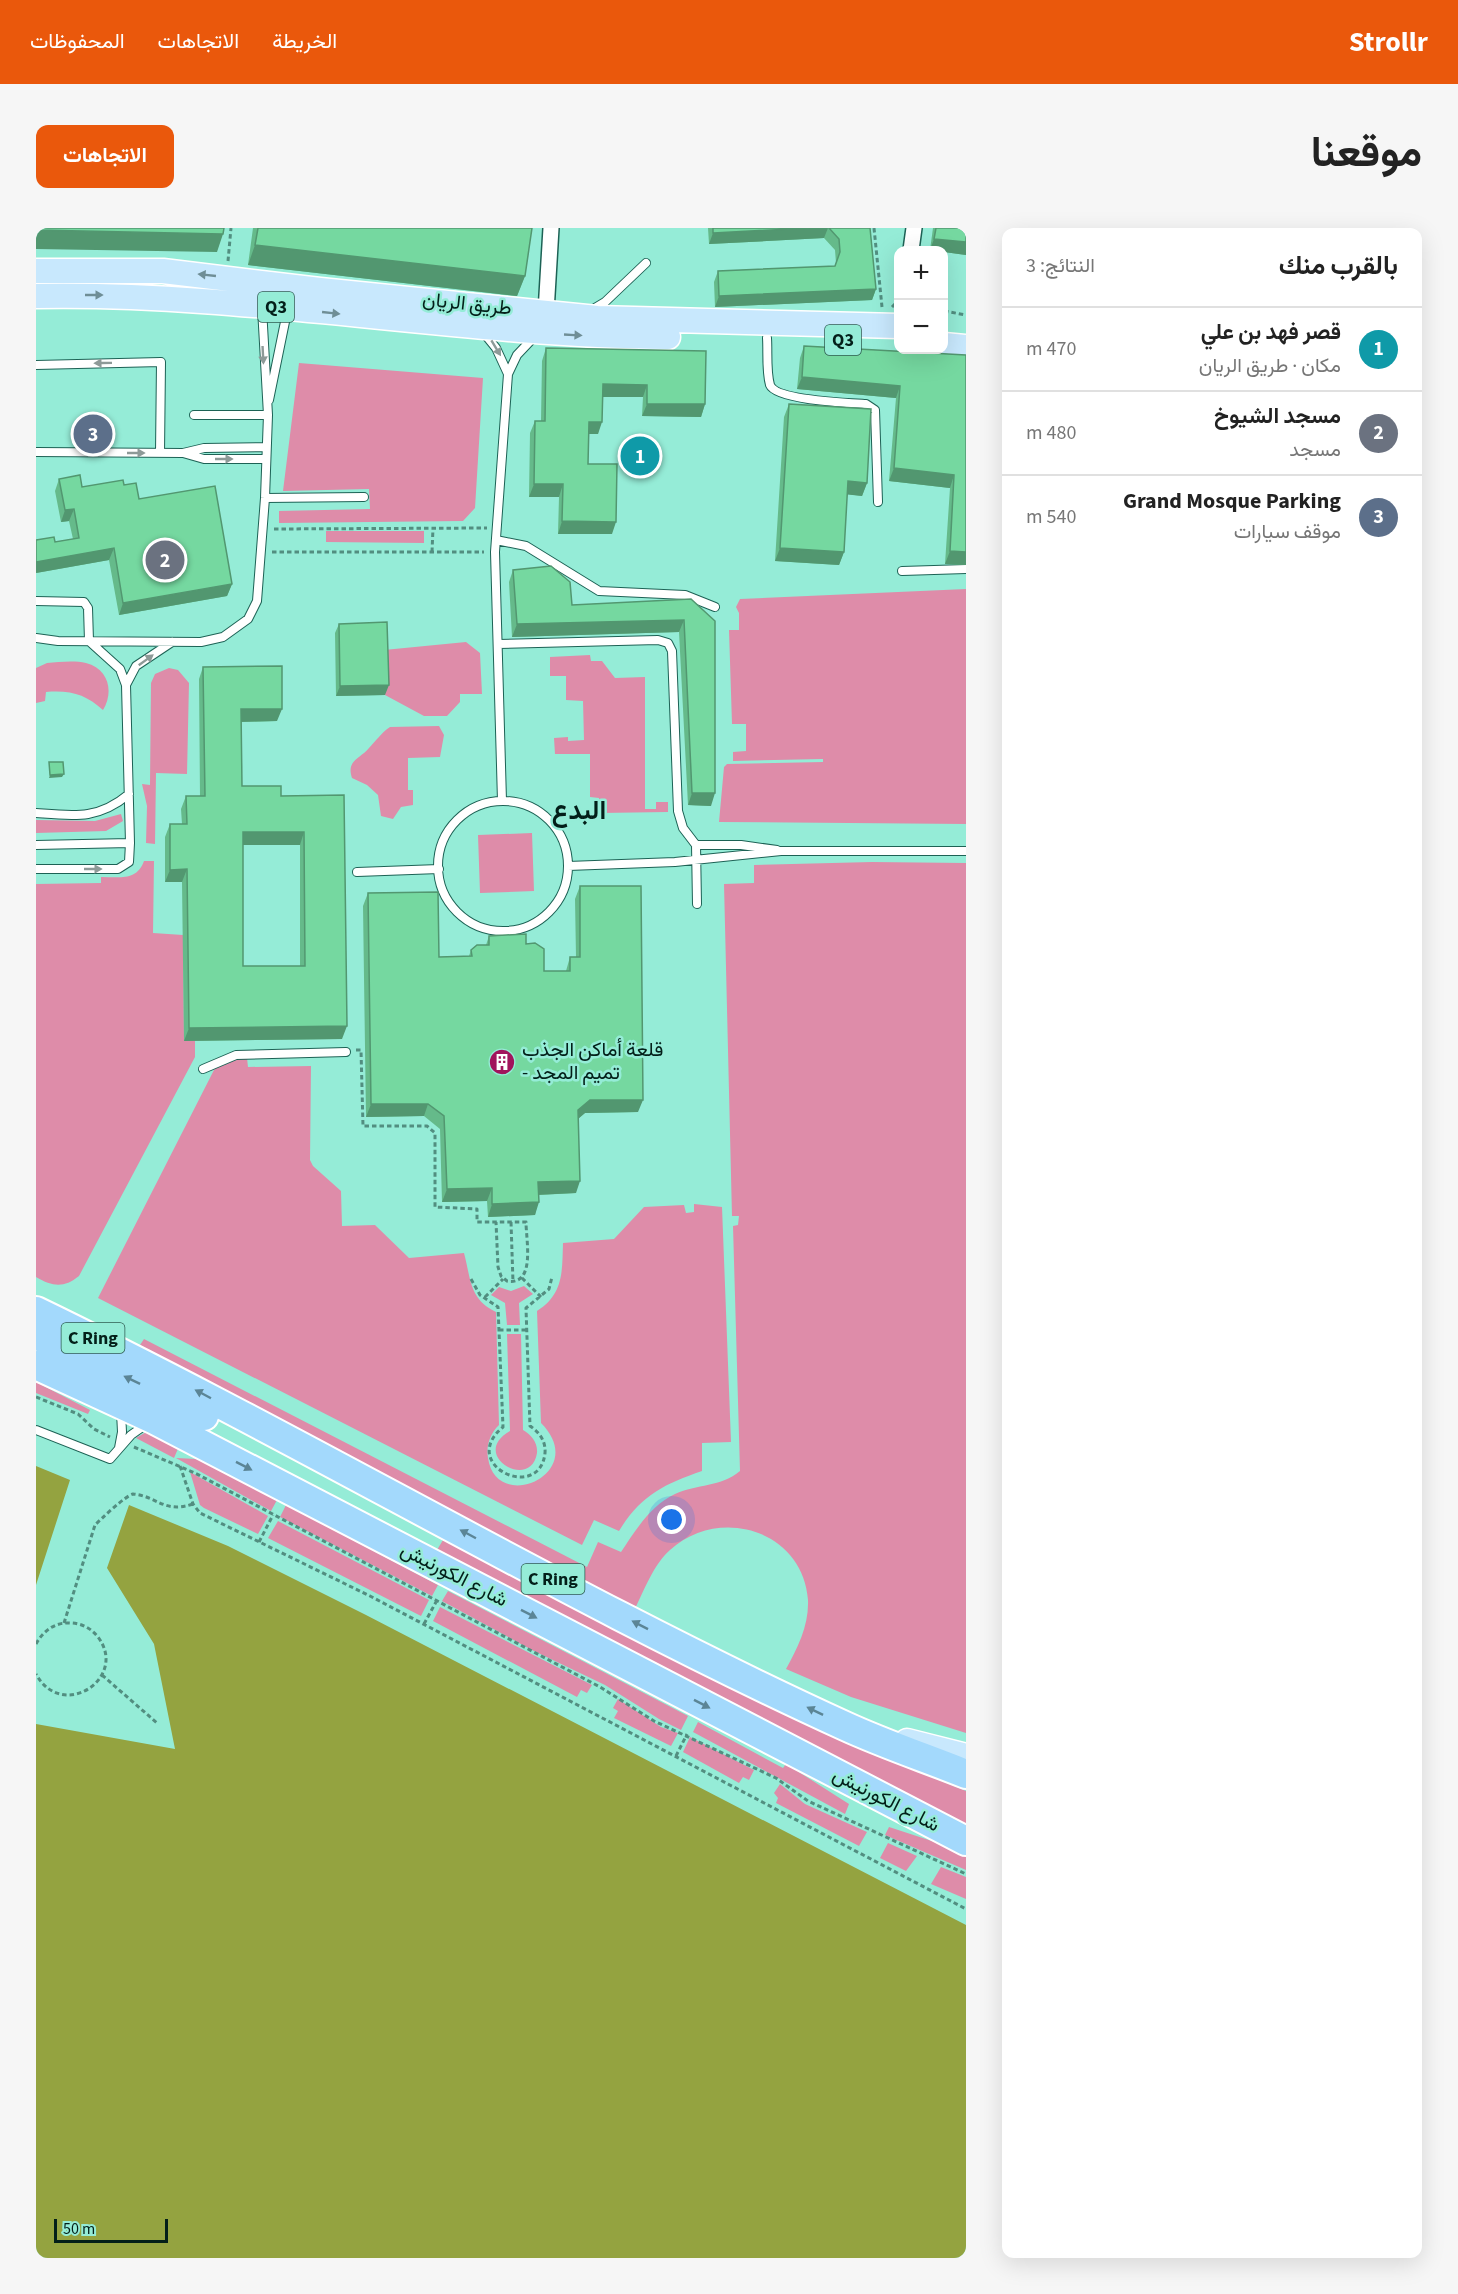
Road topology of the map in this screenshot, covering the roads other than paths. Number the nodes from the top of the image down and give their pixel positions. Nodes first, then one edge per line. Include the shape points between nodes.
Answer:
1 (551, 228) edge
2 (914, 228) edge
3 (911, 246) edge
4 (646, 263) dead end
5 (36, 271) edge
6 (264, 294) junction
7 (36, 296) edge
8 (289, 297) junction
9 (613, 310) junction
10 (890, 317) edge
11 (542, 322) junction
12 (478, 326) junction
13 (948, 329) edge
14 (966, 330) edge
15 (767, 338) junction
16 (894, 341) edge
17 (948, 345) edge
18 (966, 347) edge
19 (36, 365) edge
20 (507, 374) junction
21 (268, 405) junction
22 (194, 414) dead end
23 (268, 415) junction
24 (266, 447) junction
25 (36, 452) edge
26 (160, 453) junction
27 (183, 453) junction
28 (266, 459) junction
29 (364, 497) dead end
30 (265, 498) junction
31 (878, 502) dead end
32 (496, 540) junction
33 (966, 569) edge
34 (902, 571) dead end
35 (36, 601) edge
36 (715, 607) dead end
37 (36, 638) edge
38 (89, 641) junction
39 (173, 642) junction
40 (498, 644) junction
41 (126, 685) junction
42 (129, 794) junction
43 (502, 801) junction
44 (36, 813) edge
45 (130, 843) junction
46 (36, 845) edge
47 (696, 846) junction
48 (966, 850) edge
49 (781, 851) junction
50 (696, 858) junction
51 (568, 866) junction
52 (36, 869) edge
53 (439, 869) junction
54 (357, 872) dead end
55 (697, 904) dead end
56 (346, 1052) road end
57 (203, 1069) dead end
58 (36, 1311) edge
59 (36, 1335) edge
60 (36, 1365) edge
61 (118, 1402) junction
62 (155, 1420) junction
63 (36, 1430) edge
64 (119, 1449) junction
65 (377, 1486) junction
66 (846, 1726) junction
67 (966, 1756) edge
68 (966, 1774) edge
69 (966, 1841) edge

1 - 11 street
2 - 3 street
4 - 9 lane
6 -> 5 main road, طريق الريان / Q3 via 227,277 163,271
7 -> 6 main road, طريق الريان / Q3
6 - 8 main road, طريق الريان / Q3
6 -> 21 lane via 262,347
8 - 11 main road, طريق الريان / Q3
8 -> 12 main road, طريق الريان / Q3
8 - 21 lane
9 - 10 main road, طريق الريان / Q3
9 - 11 main road, طريق الريان / Q3
11 - 12 main road, طريق الريان / Q3
11 -> 15 main road, طريق الريان / Q3 via 597,336
11 - 20 lane
12 -> 20 lane via 496,348
13 - 14 main road
15 - 16 main road, طريق الريان / Q3
15 - 31 lane via 770,384 776,391 795,397 866,404 875,410
17 - 18 main road
26 -> 19 lane via 161,362
20 - 32 lane
21 - 23 lane
22 - 23 lane
23 - 24 lane
24 - 27 lane via 204,448
24 - 28 lane
25 -> 26 lane
26 - 27 lane
27 -> 28 lane via 204,459
28 - 30 lane
29 - 30 lane
30 - 39 lane via 256,601 248,619 223,637
32 - 36 lane via 526,546 598,591 685,595
32 - 40 lane
33 - 34 lane
35 - 38 lane via 84,602 88,609
37 - 38 lane
38 - 39 lane
38 - 41 lane via 120,669
41 -> 39 lane via 136,666
40 - 43 lane
40 - 47 lane via 658,640 668,643 672,651 678,811 683,828
41 - 42 lane
42 - 44 lane via 96,814
42 - 45 lane
43 - 51 lane via 523,804 541,814 560,837
43 - 53 lane via 480,806 461,817 446,834
45 - 46 lane
52 -> 45 lane via 118,869 129,862
47 - 49 lane via 741,845
47 - 50 lane
48 - 49 lane
49 - 50 lane
50 - 51 lane
50 - 55 lane
51 - 53 lane via 560,896 541,919 523,928 502,931 480,927 461,916 446,899
53 - 54 lane
56 - 57 lane via 236,1055
65 -> 58 highway, C Ring via 149,1365
65 -> 59 highway via 327,1479
60 - 61 highway, شارع الكورنيش / C Ring
61 - 62 highway, شارع الكورنيش / C Ring
61 - 64 lane via 122,1425
62 - 64 lane via 136,1431
62 -> 69 highway, شارع الكورنيش / C Ring
63 - 64 lane via 107,1459 113,1458
66 -> 65 highway, C Ring via 638,1624
66 - 67 main road
66 - 68 highway, C Ring

